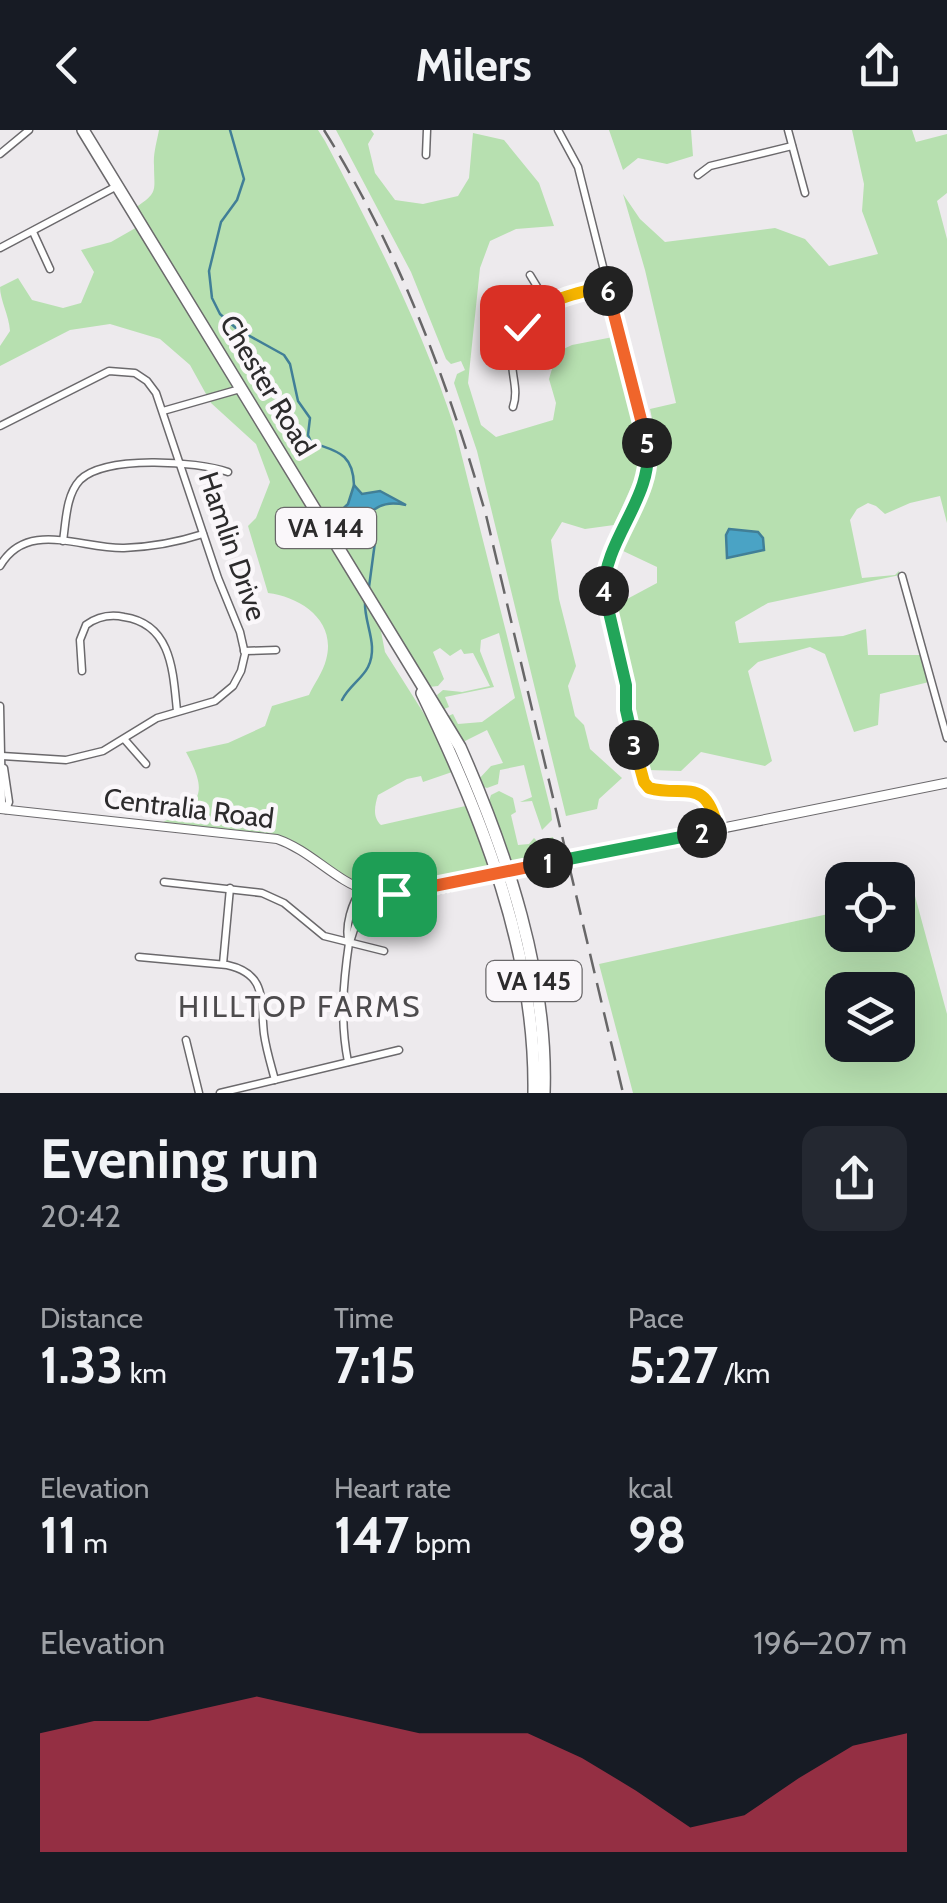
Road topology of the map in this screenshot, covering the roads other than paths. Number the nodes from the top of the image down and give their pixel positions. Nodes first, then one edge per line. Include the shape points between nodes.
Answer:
1 (29, 130) edge
2 (84, 130) edge
3 (427, 130) edge
4 (558, 130) edge
5 (788, 130) edge
6 (792, 146) junction
7 (0, 154) edge
8 (426, 155) dead end
9 (698, 176) dead end
10 (118, 186) junction
11 (805, 194) dead end
12 (32, 232) junction
13 (0, 248) edge
14 (50, 269) dead end
15 (530, 275) dead end
16 (607, 286) junction
17 (548, 303) junction
18 (241, 389) junction
19 (513, 406) dead end
20 (164, 411) junction
21 (0, 426) edge
22 (181, 464) junction
23 (228, 472) dead end
24 (203, 534) junction
25 (63, 541) junction
26 (0, 566) edge
27 (902, 576) dead end
28 (276, 650) dead end
29 (244, 651) junction
30 (82, 671) dead end
31 (0, 706) edge
32 (177, 711) junction
33 (947, 738) edge
34 (125, 740) junction
35 (2, 756) edge
36 (146, 764) dead end
37 (947, 783) edge
38 (3, 809) edge
39 (718, 830) junction
40 (502, 872) junction
41 (164, 882) dead end
42 (230, 888) junction
43 (362, 889) junction
44 (350, 942) junction
45 (384, 952) dead end
46 (139, 957) dead end
47 (222, 964) junction
48 (186, 1040) dead end
49 (399, 1050) dead end
50 (348, 1062) junction
51 (275, 1080) junction
52 (199, 1093) edge
53 (220, 1093) edge
54 (534, 1093) edge
55 (544, 1093) edge

1 - 7 street
2 - 10 main road, Chester Road / VA 144
3 - 8 street
4 - 16 street via 578,167
5 - 6 street
6 - 9 street via 710,166
6 - 11 street
10 - 12 street
10 - 18 main road, Chester Road / VA 144
12 - 13 street
12 - 14 street
15 - 17 street
16 - 17 street
16 - 39 street via 649,457 604,587 626,710 644,782 659,791 695,793 714,812
17 - 19 street via 517,338
18 - 20 street
18 - 40 main road, Chester Road / VA 144 via 410,666
20 - 21 street via 147,381 115,370
20 - 22 street, Hamlin Drive
22 - 23 street
22 - 24 street, Hamlin Drive
22 - 25 street via 122,464 91,472 72,494
24 - 25 street via 139,547
24 - 29 street, Hamlin Drive
25 - 26 street via 26,541
27 - 33 street
28 - 29 street
29 - 32 street, Hamlin Drive via 228,692
30 - 32 street via 86,625 110,616 134,619 165,645
31 - 35 street
32 - 34 street, Hamlin Drive
34 - 35 street, Hamlin Drive via 66,760
34 - 36 street
35 - 38 street
37 - 39 main road, Centralia Road
38 - 43 street, Centralia Road via 277,840
39 - 40 main road, Centralia Road
40 - 43 street, Centralia Road via 405,894
40 - 54 main road, Chester Road / VA 145 via 529,1006
40 - 55 main road, Chester Road / VA 145 via 538,999
41 - 42 street
42 - 44 street via 273,897 324,936
42 - 47 street
43 - 44 street via 354,899
44 - 45 street
44 - 50 street via 342,1012
46 - 47 street
47 - 51 street via 246,971 258,984
48 - 52 street
49 - 50 street
50 - 51 street
51 - 53 street

